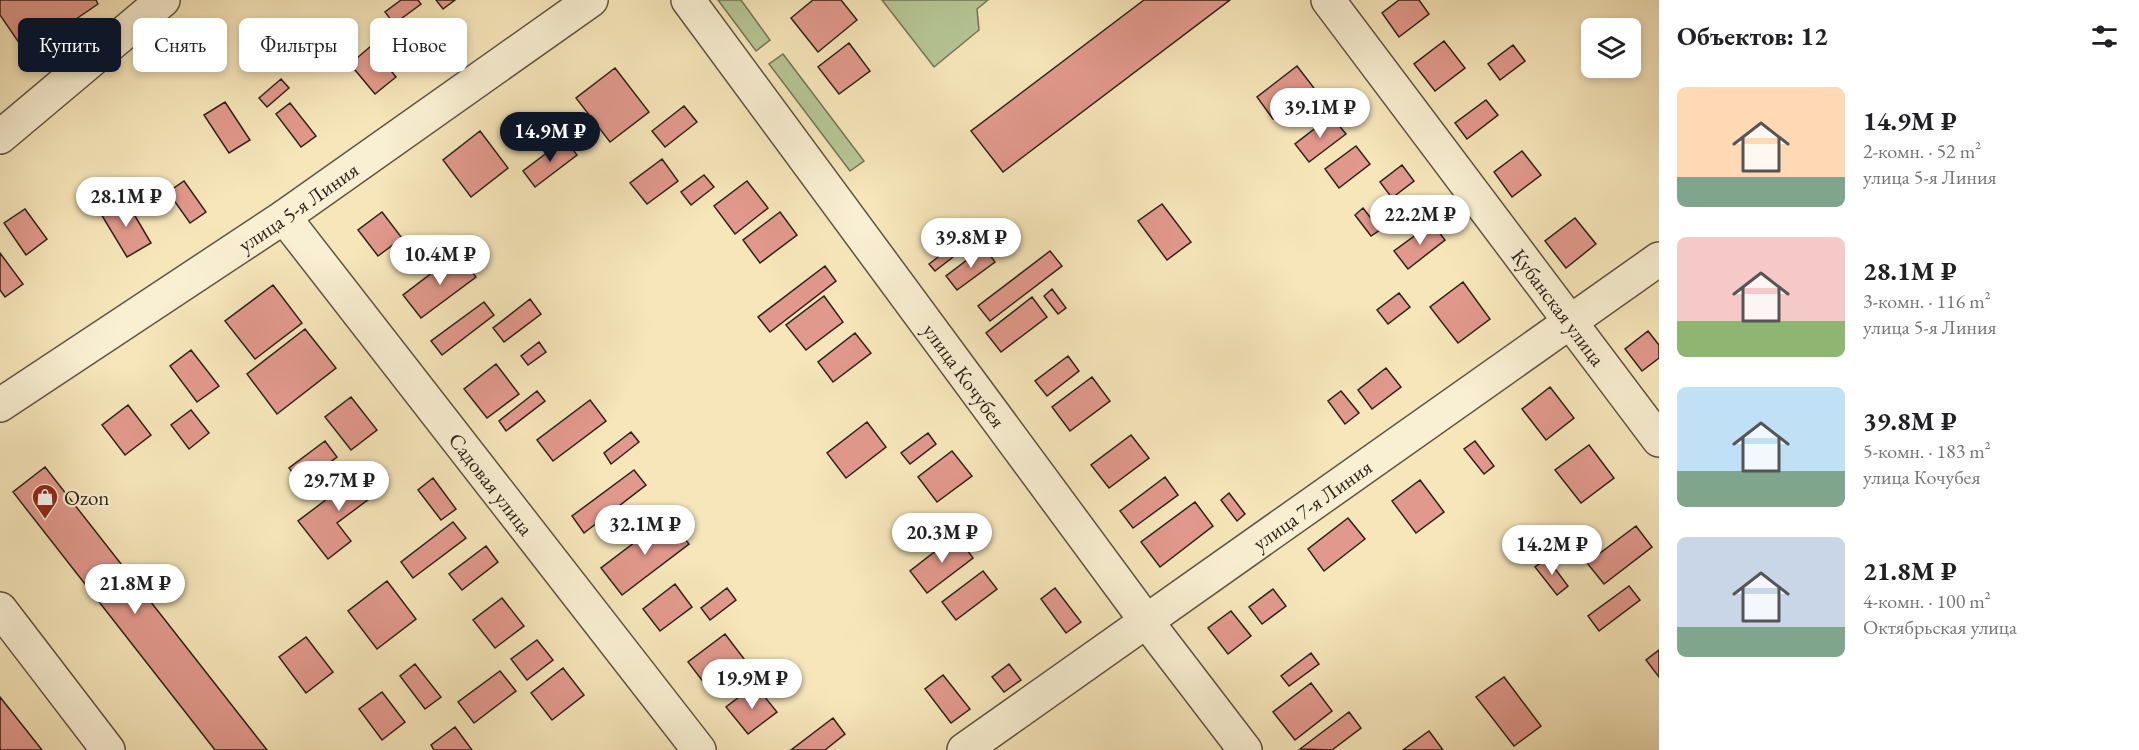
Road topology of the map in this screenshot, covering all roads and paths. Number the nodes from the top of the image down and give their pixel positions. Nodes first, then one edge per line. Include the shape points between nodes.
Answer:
1 (163, 0) edge
2 (591, 0) edge
3 (688, 0) edge
4 (1328, 0) edge
5 (0, 137) edge
6 (284, 217) junction
7 (1659, 260) edge
8 (1573, 322) junction
9 (0, 405) edge
10 (1659, 440) edge
11 (0, 609) edge
12 (1147, 622) junction
13 (108, 750) edge
14 (699, 750) edge
15 (964, 750) edge
16 (1245, 750) edge

1 - 5 street
2 - 6 street, улица 5-я Линия
3 - 12 street, улица Кочубея
4 - 8 street, Кубанская улица
6 - 9 street, улица 5-я Линия
6 - 14 street, Садовая улица
7 - 8 street, улица 7-я Линия
8 - 10 street, Кубанская улица
8 - 12 street, улица 7-я Линия
11 - 13 street
12 - 15 street, улица 7-я Линия
12 - 16 street, улица Кочубея

